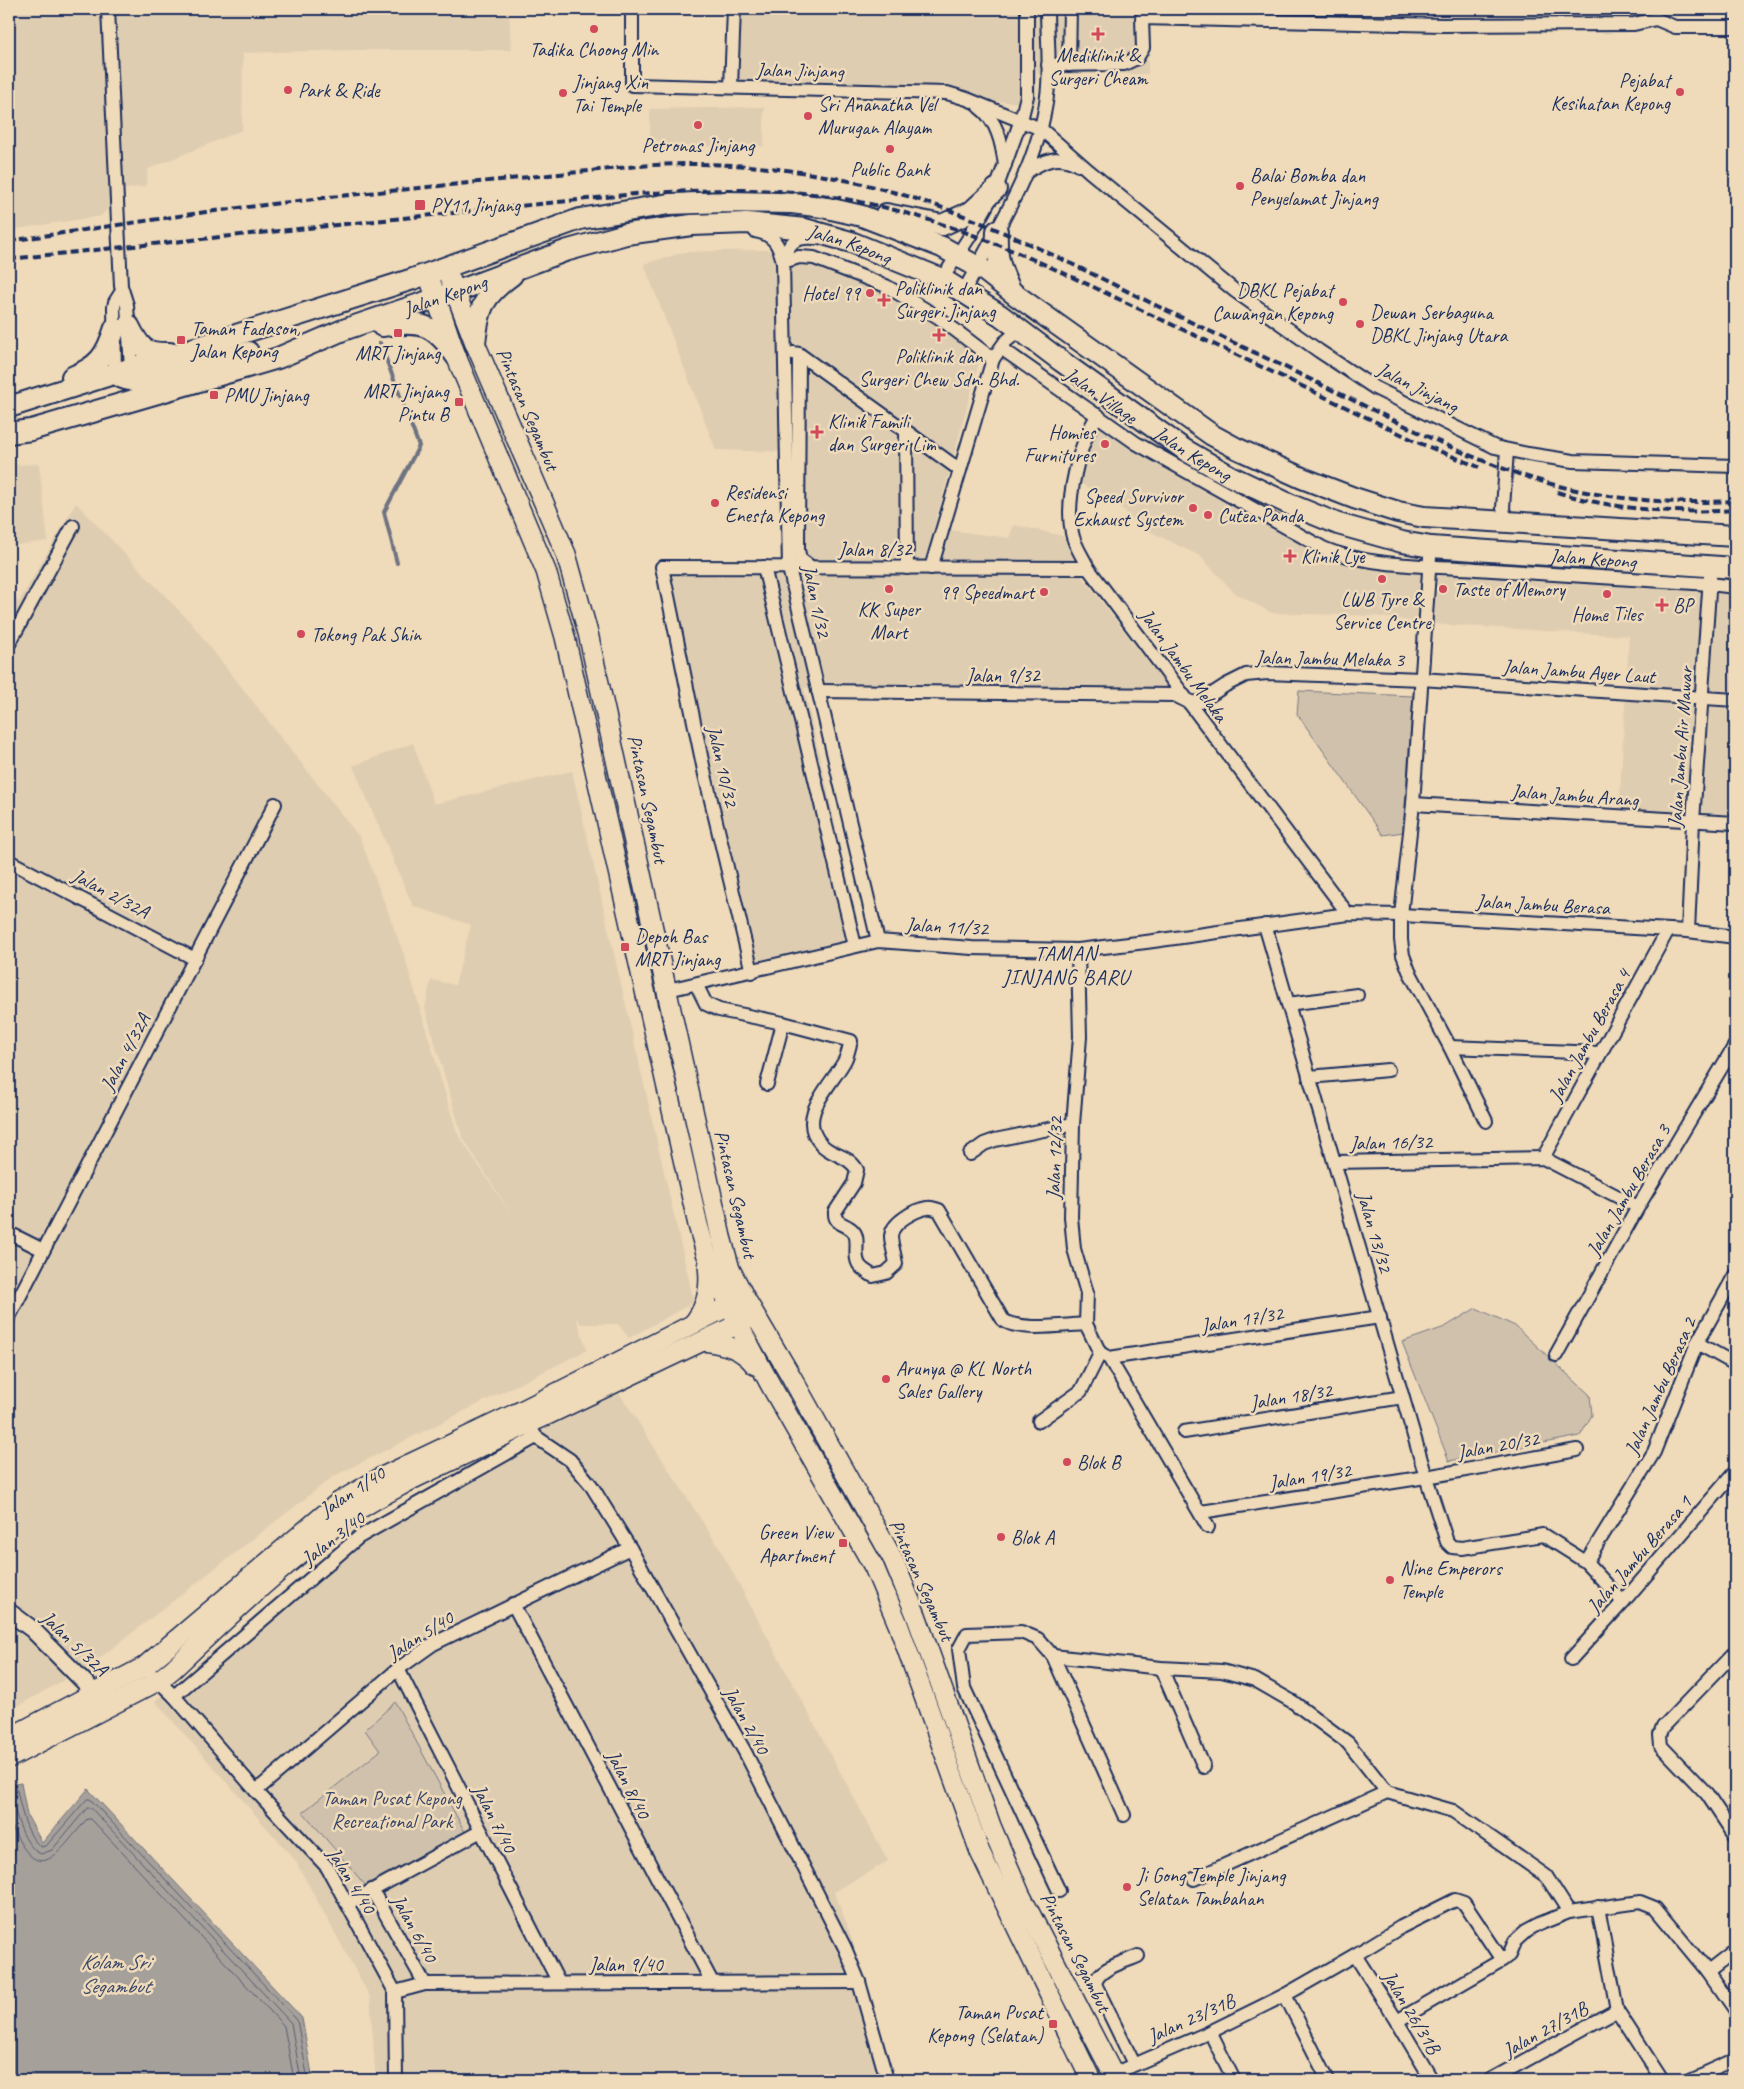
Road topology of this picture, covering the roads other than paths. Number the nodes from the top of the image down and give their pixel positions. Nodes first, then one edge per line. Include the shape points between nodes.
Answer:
1 (108, 9) edge
2 (632, 9) edge
3 (734, 9) edge
4 (1027, 9) edge
5 (1047, 9) edge
6 (1070, 9) edge
7 (1204, 14) edge
8 (1656, 14) edge
9 (1735, 27) edge
10 (1048, 65) junction
11 (1069, 65) junction
12 (730, 88) junction
13 (967, 99) junction
14 (1022, 120) junction
15 (1042, 128) junction
16 (1005, 167) junction
17 (1089, 171) junction
18 (1025, 173) junction
19 (996, 189) junction
20 (862, 216) junction
21 (654, 230) junction
22 (997, 231) junction
23 (851, 242) junction
24 (958, 256) junction
25 (783, 262) junction
26 (526, 265) junction
27 (977, 267) junction
28 (437, 271) junction
29 (942, 279) junction
30 (1010, 290) junction
31 (964, 291) junction
32 (455, 292) junction
33 (436, 298) junction
34 (122, 327) junction
35 (343, 330) junction
36 (1020, 330) junction
37 (475, 343) junction
38 (1001, 348) junction
39 (784, 351) junction
40 (176, 353) junction
41 (799, 354) junction
42 (456, 356) junction
43 (993, 359) junction
44 (124, 373) junction
45 (16, 405) edge
46 (1098, 415) junction
47 (31, 430) junction
48 (906, 431) junction
49 (9, 434) edge
50 (1507, 450) junction
51 (1735, 466) edge
52 (960, 470) junction
53 (1514, 523) junction
54 (73, 526) dead end
55 (1735, 536) edge
56 (1430, 556) junction
57 (662, 568) joint
58 (764, 568) junction
59 (788, 568) junction
60 (812, 568) junction
61 (907, 568) junction
62 (931, 568) junction
63 (1088, 568) junction
64 (1735, 568) edge
65 (1710, 575) junction
66 (1735, 587) edge
67 (9, 644) edge
68 (1421, 679) junction
69 (818, 691) junction
70 (1701, 698) junction
71 (1735, 700) edge
72 (1186, 701) junction
73 (275, 804) dead end
74 (1413, 804) junction
75 (1693, 821) junction
76 (1735, 824) edge
77 (9, 861) edge
78 (1348, 914) junction
79 (1401, 915) junction
80 (1265, 926) junction
81 (1668, 930) junction
82 (1688, 931) junction
83 (1735, 937) edge
84 (878, 941) junction
85 (855, 946) junction
86 (1078, 950) junction
87 (195, 959) junction
88 (752, 972) junction
89 (696, 984) junction
90 (668, 990) junction
91 (1357, 995) dead end
92 (1288, 1004) junction
93 (783, 1023) junction
94 (1735, 1045) edge
95 (1450, 1047) junction
96 (1600, 1053) junction
97 (1388, 1070) dead end
98 (664, 1072) junction
99 (1310, 1077) junction
100 (767, 1084) dead end
101 (1486, 1121) dead end
102 (1073, 1124) junction
103 (970, 1154) dead end
104 (1543, 1158) junction
105 (1334, 1162) junction
106 (1638, 1207) junction
107 (9, 1233) edge
108 (43, 1250) junction
109 (706, 1253) junction
110 (1735, 1275) edge
111 (737, 1302) junction
112 (9, 1317) edge
113 (1380, 1317) junction
114 (746, 1320) junction
115 (1086, 1324) junction
116 (691, 1326) junction
117 (704, 1341) junction
118 (1697, 1343) junction
119 (1556, 1355) dead end
120 (1104, 1356) junction
121 (1735, 1364) edge
122 (770, 1384) junction
123 (1404, 1397) junction
124 (1039, 1421) dead end
125 (528, 1424) junction
126 (1184, 1432) dead end
127 (1577, 1450) dead end
128 (1735, 1472) edge
129 (1426, 1477) junction
130 (1201, 1512) junction
131 (1208, 1527) dead end
132 (630, 1548) junction
133 (1586, 1562) junction
134 (1623, 1602) junction
135 (513, 1604) junction
136 (9, 1612) edge
137 (1735, 1652) edge
138 (1053, 1656) junction
139 (1571, 1659) dead end
140 (144, 1666) junction
141 (1161, 1668) junction
142 (398, 1669) junction
143 (158, 1681) junction
144 (96, 1693) junction
145 (174, 1696) junction
146 (108, 1707) junction
147 (9, 1738) edge
148 (9, 1758) edge
149 (1204, 1767) dead end
150 (256, 1791) junction
151 (1387, 1792) junction
152 (1124, 1815) dead end
153 (481, 1831) junction
154 (1735, 1836) edge
155 (1194, 1879) dead end
156 (372, 1890) junction
157 (1059, 1891) dead end
158 (347, 1904) junction
159 (1598, 1907) junction
160 (1569, 1912) junction
161 (1735, 1951) edge
162 (1138, 1956) dead end
163 (1358, 1959) junction
164 (1502, 1960) junction
165 (1708, 1972) junction
166 (712, 1982) junction
167 (859, 1982) junction
168 (559, 1983) junction
169 (425, 1984) junction
170 (395, 1992) junction
171 (1285, 1995) junction
172 (1618, 2010) junction
173 (1735, 2011) edge
174 (1397, 2021) junction
175 (1210, 2032) junction
176 (1735, 2060) edge
177 (1134, 2064) junction
178 (1109, 2078) edge
179 (396, 2080) edge
180 (887, 2080) edge
181 (1091, 2080) edge
182 (1234, 2080) edge
183 (1328, 2080) edge
184 (1432, 2080) edge
185 (1490, 2080) edge
186 (1662, 2080) edge
187 (1690, 2080) edge

1 - 34 street via 122,290 127,305
2 - 12 street, Jalan Jinjang via 632,85
3 - 12 street
4 - 14 street via 1027,96
5 - 10 street
6 - 11 street
7 - 8 street via 1442,25 1634,24
7 - 11 street via 1142,18 1143,48 1137,58 1124,64
8 - 9 street via 1675,27
10 - 11 street
10 - 15 street
12 - 13 street, Jalan Jinjang via 947,93
13 - 14 street, Jalan Jinjang
13 - 16 street, Jalan Jinjang via 992,119
14 - 15 street, Jalan Jinjang
14 - 16 street
15 - 17 street, Jalan Jinjang
15 - 18 street
16 - 19 street
17 - 18 street, Jalan Jinjang via 1068,159 1050,160
17 - 50 street, Jalan Jinjang via 1235,291 1319,352 1375,388
18 - 22 street
19 - 20 main road via 971,212 942,225 891,214
19 - 24 street
20 - 24 main road, Jalan Kepong
20 - 28 main road, Jalan Kepong via 792,203 668,204 580,219
21 - 23 main road, Jalan Kepong via 747,223 805,229
21 - 25 street, Jalan 1/32 via 758,231 776,242
21 - 26 main road, Jalan Kepong via 612,237
22 - 27 street
22 - 30 main road via 998,263
23 - 25 street, Jalan 1/32 via 807,237 797,239 787,248
23 - 29 main road, Jalan Kepong
24 - 27 main road, Jalan Kepong
24 - 29 street
25 - 39 street, Jalan 1/32
25 - 43 street via 799,257 814,258 886,286 938,317
26 - 32 main road, Jalan Kepong
26 - 37 main road via 488,296 478,320
27 - 30 main road, Jalan Kepong
27 - 31 street
28 - 32 main road, Pintasan Segambut
28 - 33 main road, Pintasan Segambut
28 - 40 main road, Jalan Kepong
29 - 31 main road, Jalan Kepong
30 - 53 main road, Jalan Kepong via 1212,435 1262,461 1345,495 1398,512 1424,517
31 - 36 main road, Jalan Kepong
32 - 33 main road, Jalan Kepong
32 - 37 main road, Pintasan Segambut
33 - 35 main road, Jalan Kepong
33 - 42 main road, Pintasan Segambut
34 - 40 main road via 143,349 156,354
34 - 44 street
34 - 45 main road via 96,365
35 - 42 main road via 420,323 446,341
35 - 44 main road via 283,342 149,380 135,381
35 - 47 main road, Jalan Kepong via 278,358
36 - 38 street
36 - 56 main road, Jalan Kepong via 1185,450 1230,476 1338,524 1402,542
37 - 90 main road, Pintasan Segambut via 566,554 588,633
38 - 43 street
38 - 46 street, Jalan Village
39 - 41 street
39 - 59 street, Jalan 1/32
40 - 44 main road, Jalan Kepong
41 - 48 street
41 - 60 street via 798,550 800,558
42 - 98 main road, Pintasan Segambut via 546,570 565,637
43 - 52 street
44 - 45 main road, Jalan Kepong
44 - 47 main road via 115,390 50,417
46 - 56 street, Jalan Village via 1136,443 1323,548 1353,558
46 - 63 street, Jalan Jambu Melaka via 1075,474 1069,515 1072,536
47 - 49 main road, Jalan Kepong
48 - 52 street
48 - 61 street
50 - 51 street, Jalan Jinjang via 1573,461
50 - 53 street via 1503,508 1505,517
52 - 62 street
53 - 55 main road, Jalan Kepong
54 - 67 street
56 - 65 main road, Jalan Kepong
56 - 68 street
57 - 58 street, Jalan 8/32
57 - 88 street, Jalan 10/32 via 705,775
58 - 59 street, Jalan 8/32
58 - 85 street
59 - 60 street, Jalan 8/32
59 - 69 street, Jalan 1/32
60 - 61 street, Jalan 8/32
61 - 62 street, Jalan 8/32
62 - 63 street, Jalan 8/32
63 - 72 street, Jalan Jambu Melaka
64 - 65 main road, Jalan Kepong
65 - 66 street, Jalan Kepong
65 - 70 street, Jalan Jambu Air Mawar
68 - 70 street, Jalan Jambu Ayer Laut
68 - 72 street, Jalan Jambu Melaka 3 via 1268,673 1246,675 1198,703
68 - 74 street
69 - 72 street, Jalan 9/32 via 1174,695
69 - 84 street, Jalan 1/32
70 - 71 street, Jalan Jambu Ayer Laut
70 - 75 street, Jalan Jambu Air Mawar
72 - 78 street, Jalan Jambu Melaka
73 - 87 street, Jalan 4/32A
74 - 75 street, Jalan Jambu Arang
74 - 79 street
75 - 76 street, Jalan Jambu Arang
75 - 82 street, Jalan Jambu Air Mawar
77 - 87 street, Jalan 2/32A
78 - 79 street, Jalan Jambu Berasa
78 - 80 street, Jalan 11/32
79 - 81 street, Jalan Jambu Berasa
79 - 95 street via 1403,955
80 - 86 street, Jalan 11/32
80 - 92 street, Jalan 13/32
81 - 82 street, Jalan Jambu Berasa
81 - 96 street, Jalan Jambu Berasa 4
82 - 83 street, Jalan Jambu Berasa
84 - 85 street, Jalan 11/32
84 - 86 street, Jalan 11/32 via 972,948
85 - 88 street, Jalan 11/32
86 - 102 street, Jalan 12/32 via 1080,1037
87 - 108 street, Jalan 4/32A
88 - 89 street, Jalan 11/32
89 - 90 street, Jalan 11/32
89 - 93 street via 706,1004 719,1010
90 - 98 main road via 660,992 656,998 664,1044
90 - 111 main road, Pintasan Segambut
91 - 92 street
92 - 99 street, Jalan 13/32
93 - 100 street
93 - 115 street via 851,1042 846,1059 815,1106 811,1119 812,1130 821,1145 852,1162 857,1170 854,1183 834,1217 853,1231 859,1265 873,1276 886,1273 896,1264 894,1229 906,1217 932,1207 938,1210 1003,1320 1010,1325 1022,1326
94 - 106 street, Jalan Jambu Berasa 3
95 - 96 street
95 - 101 street
96 - 104 street, Jalan Jambu Berasa 4
97 - 99 street
98 - 109 main road, Pintasan Segambut
99 - 105 street, Jalan 13/32
102 - 103 street via 991,1142
102 - 115 street, Jalan 12/32 via 1071,1217 1074,1249 1086,1294
104 - 105 street, Jalan 16/32
104 - 106 street
105 - 113 street, Jalan 13/32
106 - 119 street, Jalan Jambu Berasa 3
107 - 108 street
108 - 112 street, Jalan 4/32A
109 - 111 main road, Pintasan Segambut
109 - 116 main road via 708,1297 702,1314
110 - 118 street, Jalan Jambu Berasa 2
111 - 114 main road, Pintasan Segambut
111 - 116 main road, Jalan 1/40
113 - 120 street, Jalan 17/32
113 - 123 street, Jalan 13/32
114 - 117 main road, Jalan 1/40
114 - 122 main road, Pintasan Segambut
114 - 178 main road, Pintasan Segambut via 791,1376 893,1559 1020,1894 1051,1954 1063,1992 1098,2065
115 - 120 street, Jalan 12/32
116 - 125 main road, Jalan 1/40
117 - 122 main road via 727,1344 744,1353
117 - 125 main road, Jalan 1/40
118 - 121 street
118 - 133 street, Jalan Jambu Berasa 2 via 1654,1452
120 - 124 street via 1081,1391
120 - 130 street, Jalan 12/32
122 - 181 main road, Pintasan Segambut via 874,1567 898,1624 980,1852
123 - 126 street, Jalan 18/32
123 - 129 street, Jalan 13/32
125 - 132 street, Jalan 2/40 via 570,1460 591,1485
125 - 140 main road, Jalan 1/40 via 380,1478 339,1502
125 - 143 main road, Jalan 1/40 via 415,1478 350,1515 300,1553
125 - 145 street, Jalan 3/40 via 359,1537
127 - 129 street, Jalan 20/32
128 - 134 street, Jalan Jambu Berasa 1
129 - 130 street, Jalan 19/32
129 - 133 street, Jalan 13/32 via 1446,1542 1452,1547 1543,1535
130 - 131 street, Jalan 12/32
132 - 135 street, Jalan 5/40
132 - 167 street, Jalan 2/40 via 745,1752 845,1948
133 - 134 street
134 - 139 street, Jalan Jambu Berasa 1
135 - 142 street, Jalan 5/40 via 433,1644
135 - 166 street, Jalan 8/40
136 - 144 street, Jalan 5/32A via 32,1629
137 - 154 street via 1663,1727 1660,1735 1661,1746 1707,1794
138 - 141 street
138 - 152 street
138 - 157 street via 1038,1639 1021,1632 967,1634 959,1649 964,1688
140 - 143 street, Jalan 4/40
140 - 144 main road, Jalan 1/40
141 - 149 street
141 - 151 street via 1222,1672 1255,1680 1293,1702 1348,1743
142 - 150 street, Jalan 5/40
142 - 153 street, Jalan 7/40
143 - 145 street, Jalan 4/40
143 - 146 main road, Jalan 1/40
144 - 146 street, Jalan 5/32A
144 - 147 main road, Jalan 1/40
145 - 150 street, Jalan 4/40
146 - 148 main road, Jalan 1/40
150 - 158 street, Jalan 4/40 via 327,1867
151 - 155 street
151 - 160 street via 1453,1811 1546,1876
153 - 156 street
153 - 168 street, Jalan 7/40
156 - 158 street
156 - 169 street, Jalan 6/40
158 - 170 street, Jalan 4/40
159 - 160 street
159 - 165 street via 1640,1902 1655,1908
159 - 172 street
160 - 164 street via 1526,1931
161 - 165 street
162 - 177 street via 1101,1972 1094,1984
163 - 164 street, Jalan 23/31B via 1401,1927 1455,1900 1464,1903
163 - 171 street, Jalan 23/31B
163 - 174 street, Jalan 26/31B
164 - 174 street
165 - 173 street
166 - 167 street, Jalan 9/40
166 - 168 street, Jalan 9/40
167 - 180 street, Jalan 2/40
168 - 169 street, Jalan 9/40
169 - 170 street, Jalan 9/40
170 - 179 street, Jalan 4/40
171 - 175 street, Jalan 23/31B
171 - 183 street
172 - 185 street, Jalan 27/31B
172 - 186 street
174 - 184 street, Jalan 26/31B
175 - 177 street, Jalan 23/31B
175 - 182 street
176 - 187 street
177 - 178 street, Jalan 23/31B

